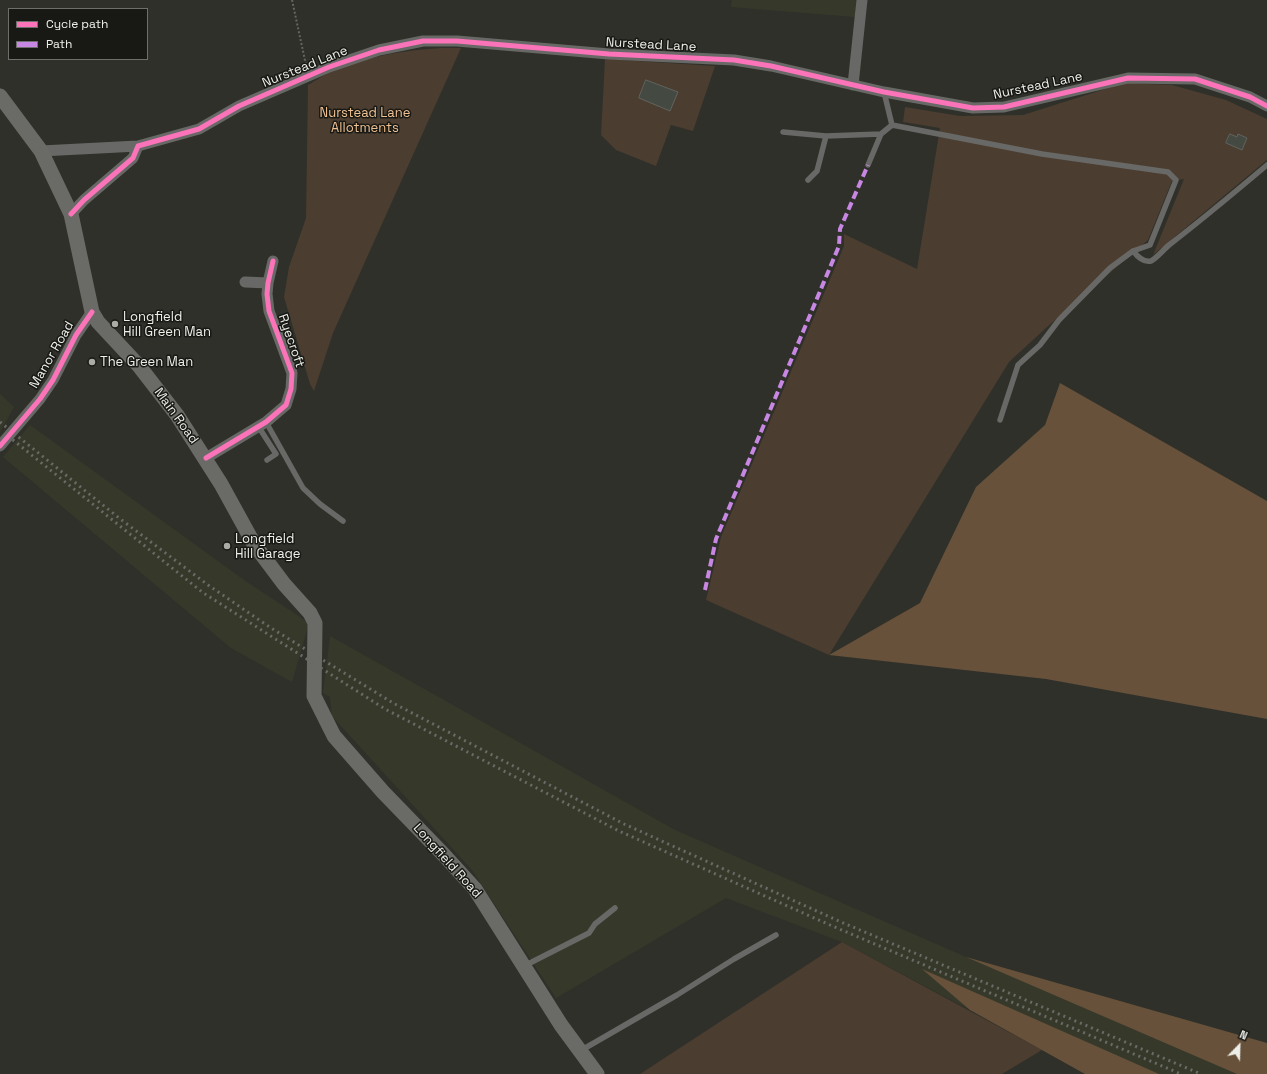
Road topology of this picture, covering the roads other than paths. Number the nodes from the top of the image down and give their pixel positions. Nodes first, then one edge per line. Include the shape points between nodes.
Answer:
1 (862, 0) edge
2 (853, 85) junction
3 (884, 92) junction
4 (0, 96) edge
5 (1267, 106) edge
6 (892, 126) junction
7 (782, 132) dead end
8 (881, 134) junction
9 (826, 136) junction
10 (138, 146) junction
11 (41, 151) junction
12 (868, 165) dead end
13 (1267, 165) edge
14 (808, 180) dead end
15 (71, 214) junction
16 (1133, 251) junction
17 (273, 261) dead end
18 (244, 282) dead end
19 (268, 282) junction
20 (92, 312) junction
21 (1000, 420) dead end
22 (262, 424) junction
23 (0, 446) edge
24 (206, 458) junction
25 (267, 460) dead end
26 (343, 521) dead end
27 (314, 696) joint
28 (615, 908) dead end
29 (776, 935) dead end
30 (524, 966) junction
31 (580, 1051) junction
32 (597, 1074) edge

1 - 2 street
2 - 3 street, Nurstead Lane
2 - 10 street, Nurstead Lane via 734,60 609,54 458,41 423,41 379,50 308,75 239,106 199,129
3 - 5 street, Nurstead Lane via 973,108 1004,107 1128,78 1194,80 1250,97
3 - 6 lane
4 - 11 main road, Main Road
6 - 8 lane
6 - 16 lane via 1042,154 1168,172 1176,180 1150,245
7 - 9 lane
8 - 9 lane
8 - 12 lane
9 - 14 lane via 817,171
10 - 11 street, Nurstead Lane
10 - 15 street via 133,158
11 - 15 main road, Main Road
13 - 16 lane via 1152,260 1141,259
15 - 20 main road, Main Road
16 - 21 lane via 1110,268 1059,320 1040,345 1018,365
17 - 19 street, Ryecroft
18 - 19 street
19 - 22 street, Ryecroft via 269,311 292,373 286,405
20 - 23 street, Manor Road via 76,335 53,380
20 - 24 main road, Main Road via 98,322 139,366
22 - 24 street, Ryecroft
22 - 25 lane via 276,454
22 - 26 lane via 303,488
24 - 27 main road, Main Road via 254,544 310,613 315,623
27 - 30 main road, Longfield Road via 334,736 475,889
28 - 30 lane via 595,924 589,933
29 - 31 lane
30 - 31 main road, Longfield Road
31 - 32 main road, Longfield Road

